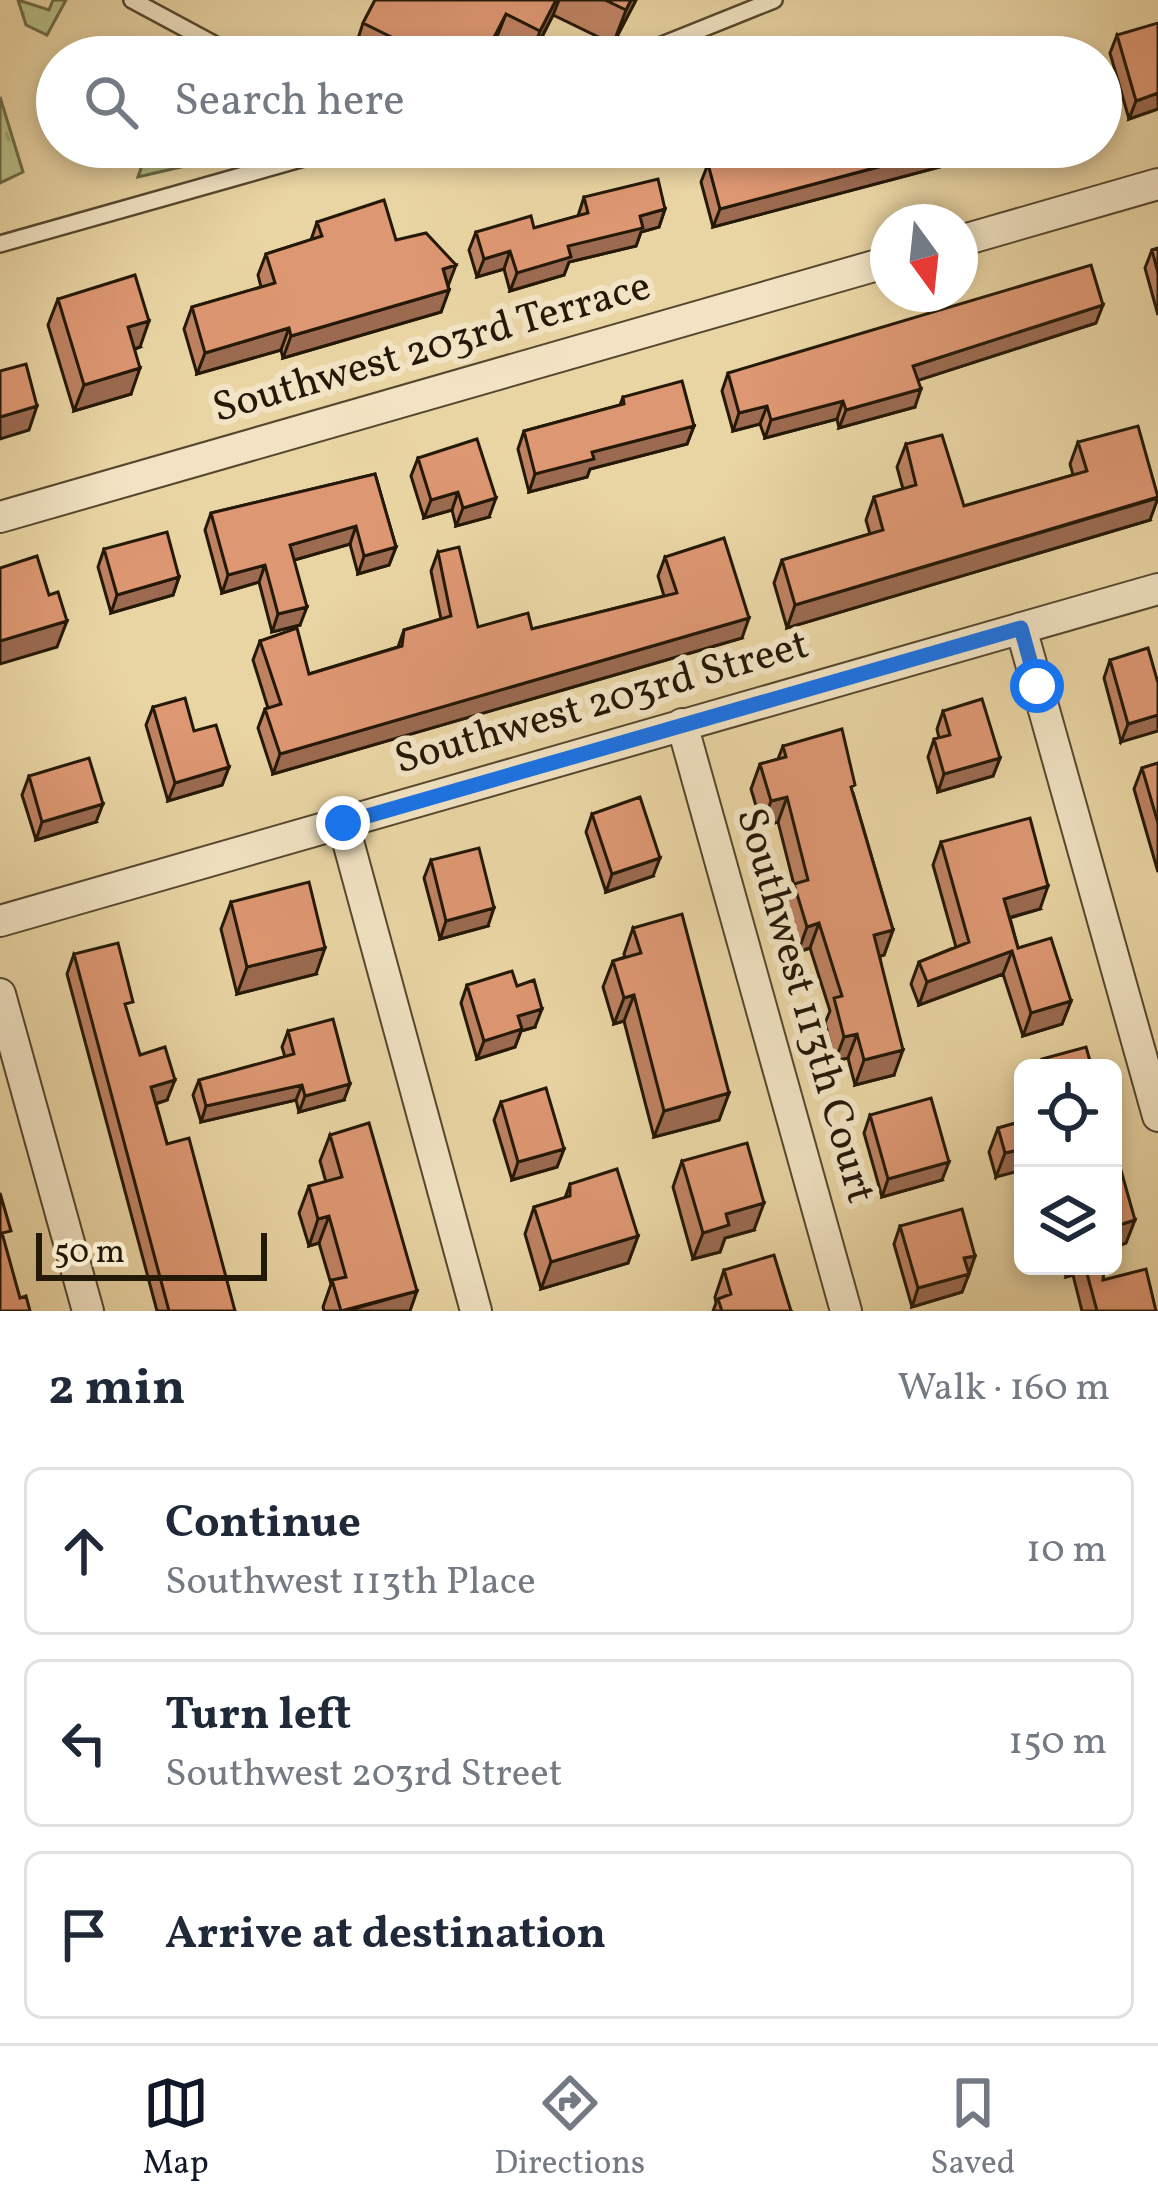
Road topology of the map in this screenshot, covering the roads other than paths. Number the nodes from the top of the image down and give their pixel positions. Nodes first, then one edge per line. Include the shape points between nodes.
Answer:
1 (132, 0) edge
2 (774, 0) edge
3 (199, 36) edge
4 (684, 36) edge
5 (269, 168) edge
6 (1158, 184) edge
7 (978, 236) edge
8 (0, 244) edge
9 (870, 267) edge
10 (0, 517) edge
11 (1158, 589) edge
12 (1021, 628) junction
13 (682, 724) junction
14 (343, 823) junction
15 (0, 921) edge
16 (0, 994) edge
17 (1158, 1116) edge
18 (88, 1311) edge
19 (476, 1311) edge
20 (846, 1311) edge

1 - 3 lane
2 - 4 lane
5 - 8 lane
6 - 7 street
9 - 10 street, Southwest 203rd Terrace
11 - 12 street, Southwest 203rd Street
12 - 13 street, Southwest 203rd Street
12 - 17 street
13 - 14 street, Southwest 203rd Street
13 - 20 street, Southwest 113th Court
14 - 15 street, Southwest 203rd Street
14 - 19 street
16 - 18 street

